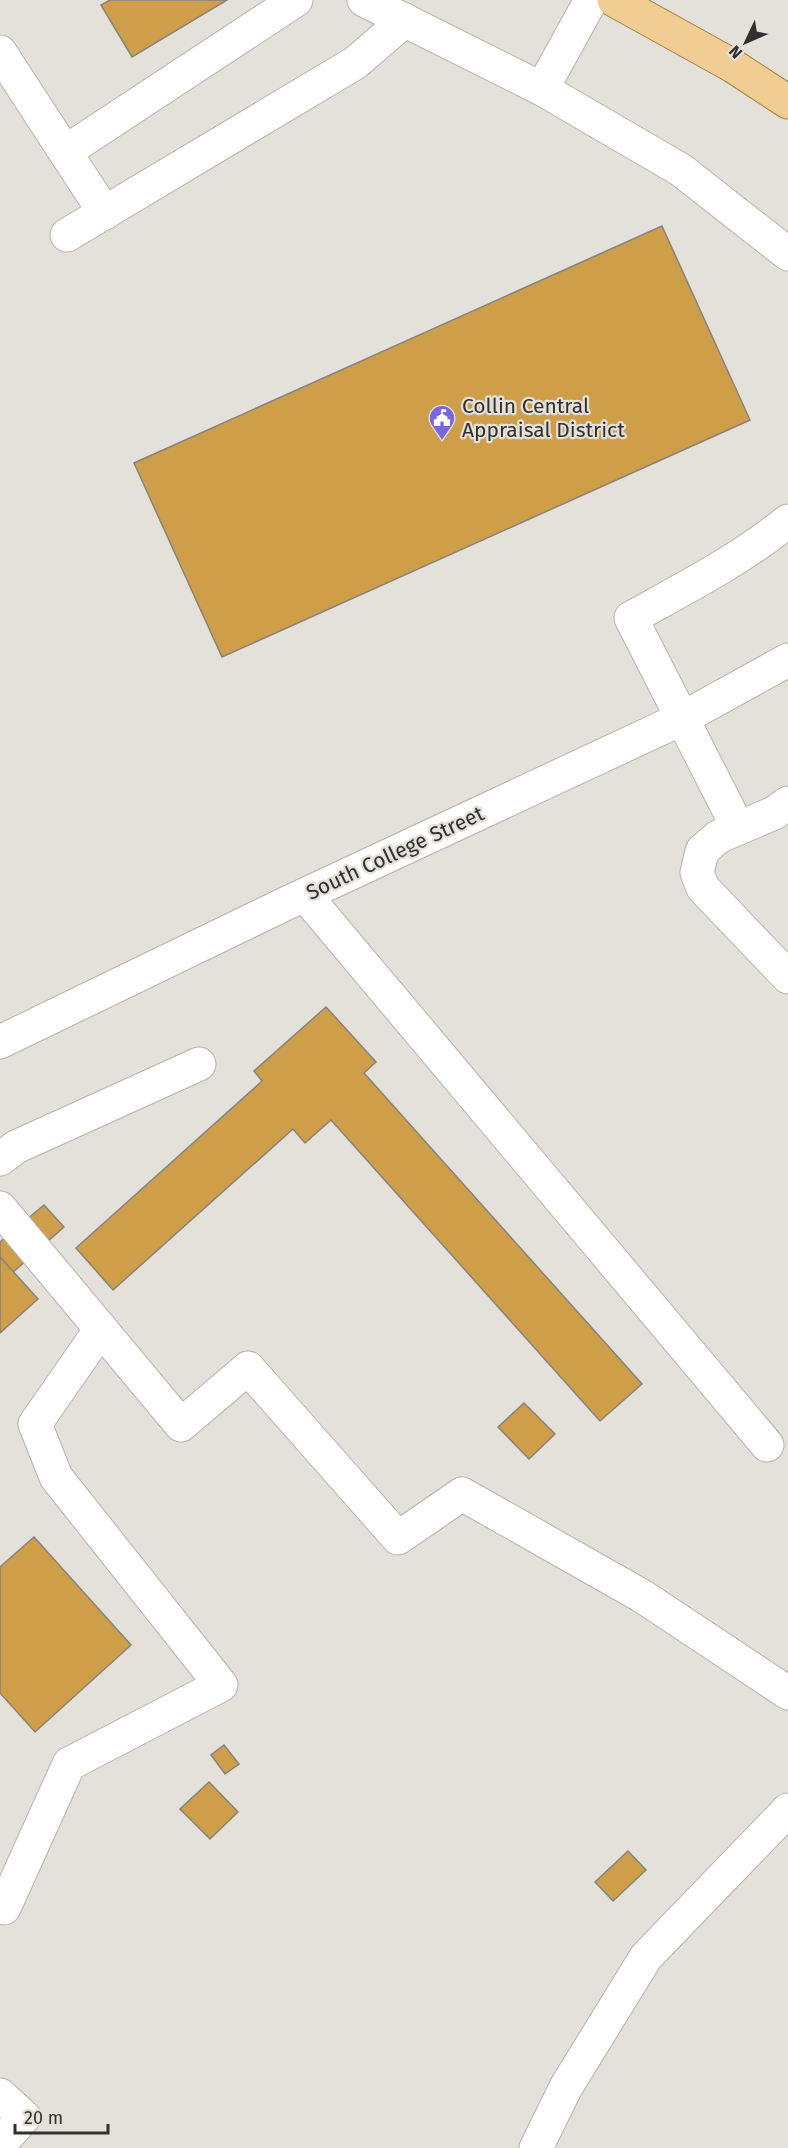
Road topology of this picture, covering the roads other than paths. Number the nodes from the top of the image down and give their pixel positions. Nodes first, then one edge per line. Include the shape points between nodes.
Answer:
1 (296, 0) edge
2 (364, 0) edge
3 (591, 0) edge
4 (614, 0) edge
5 (405, 20) junction
6 (0, 52) edge
7 (543, 89) junction
8 (788, 102) edge
9 (65, 152) junction
10 (105, 213) junction
11 (67, 235) dead end
12 (788, 254) edge
13 (788, 520) edge
14 (788, 660) edge
15 (681, 718) junction
16 (788, 803) edge
17 (738, 828) junction
18 (305, 895) junction
19 (788, 977) edge
20 (0, 1042) edge
21 (199, 1064) dead end
22 (0, 1159) edge
23 (0, 1208) edge
24 (101, 1329) junction
25 (767, 1445) dead end
26 (788, 1693) edge
27 (788, 1810) edge
28 (4, 1908) dead end
29 (0, 2095) edge
30 (0, 2144) edge
31 (536, 2148) edge

1 - 9 street
2 - 5 street
3 - 7 street
4 - 8 main road via 733,66
5 - 7 street
5 - 10 street via 355,63
6 - 9 street
7 - 12 street via 681,170
9 - 10 street
10 - 11 street
13 - 15 street via 758,545 631,618
14 - 15 street, South College Street
15 - 17 street
15 - 18 street, South College Street
16 - 17 street
17 - 19 street via 718,837 702,851 697,873 703,888
18 - 20 street, South College Street
18 - 25 street
21 - 22 street via 16,1147
23 - 24 street
24 - 26 street via 181,1425 248,1368 398,1538 462,1494 642,1596
24 - 28 street via 35,1424 56,1477 221,1685 69,1764
27 - 31 street via 646,1957 566,2087
29 - 30 street via 24,2117

